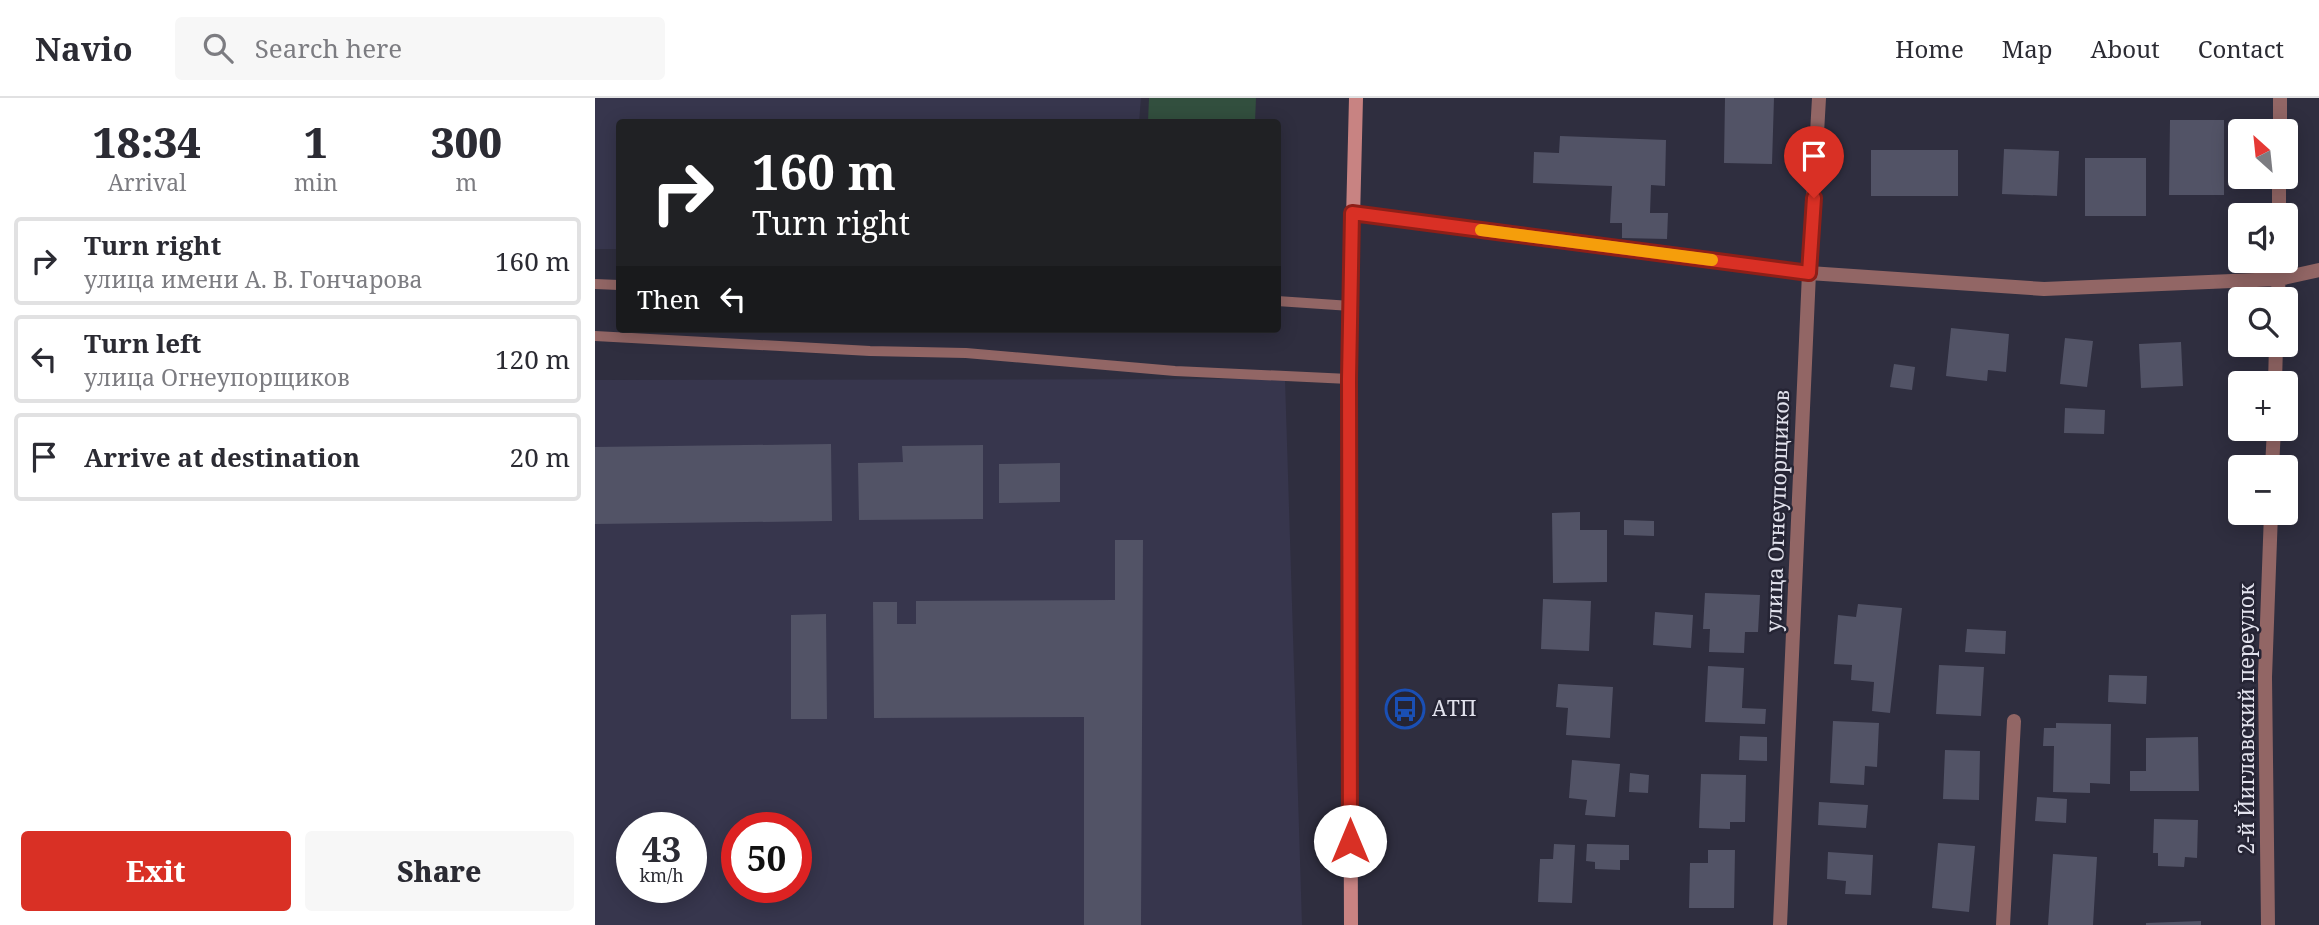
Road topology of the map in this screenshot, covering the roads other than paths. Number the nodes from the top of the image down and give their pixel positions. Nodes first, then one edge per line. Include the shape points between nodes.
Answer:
1 (1356, 98) edge
2 (1819, 98) edge
3 (2280, 98) edge
4 (2280, 119) edge
5 (1352, 213) junction
6 (2319, 270) edge
7 (1809, 273) junction
8 (2279, 273) edge
9 (2279, 279) junction
10 (595, 284) edge
11 (616, 285) edge
12 (2279, 287) edge
13 (1281, 301) edge
14 (1351, 306) junction
15 (595, 336) edge
16 (1349, 379) junction
17 (2271, 525) edge
18 (2014, 721) dead end
19 (1351, 925) edge
20 (1780, 925) edge
21 (2003, 925) edge
22 (2267, 925) edge

1 - 5 main road
2 - 7 street, улица Огнеупорщиков
3 - 4 street
5 - 7 street
5 - 14 main road
6 - 9 street
7 - 9 street via 2045,289
7 - 20 street, улица Огнеупорщиков
8 - 9 street
9 - 12 street
10 - 11 lane
13 - 14 lane
14 - 16 main road
15 - 16 lane via 966,353 1175,371
16 - 19 main road
17 - 22 street, 2-й Йиглавский переулок via 2265,677
18 - 21 street

